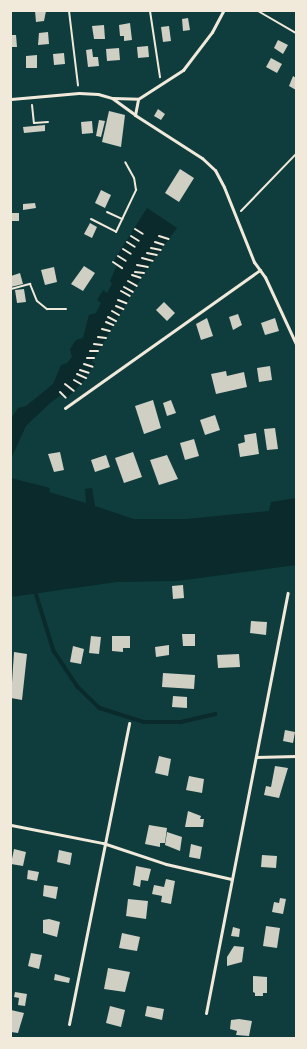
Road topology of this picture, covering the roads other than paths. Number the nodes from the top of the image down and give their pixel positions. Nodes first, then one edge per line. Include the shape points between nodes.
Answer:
1 (223, 11) edge
2 (112, 98) junction
3 (11, 99) edge
4 (138, 99) junction
5 (134, 115) junction
6 (260, 270) junction
7 (296, 344) edge
8 (65, 408) dead end
9 (288, 593) dead end
10 (129, 723) dead end
11 (296, 756) edge
12 (256, 757) junction
13 (11, 825) edge
14 (104, 843) junction
15 (231, 879) junction
16 (206, 1014) dead end
17 (69, 1024) dead end

1 - 4 lane via 212,32 182,70
2 - 3 lane via 79,93
2 - 4 lane via 126,101
2 - 5 lane
4 - 5 lane
5 - 6 lane via 202,158 215,170
6 - 7 lane
6 - 8 lane
9 - 12 lane
10 - 14 lane
11 - 12 lane
12 - 15 lane
13 - 14 lane
14 - 15 lane via 166,864
14 - 17 lane
15 - 16 lane

